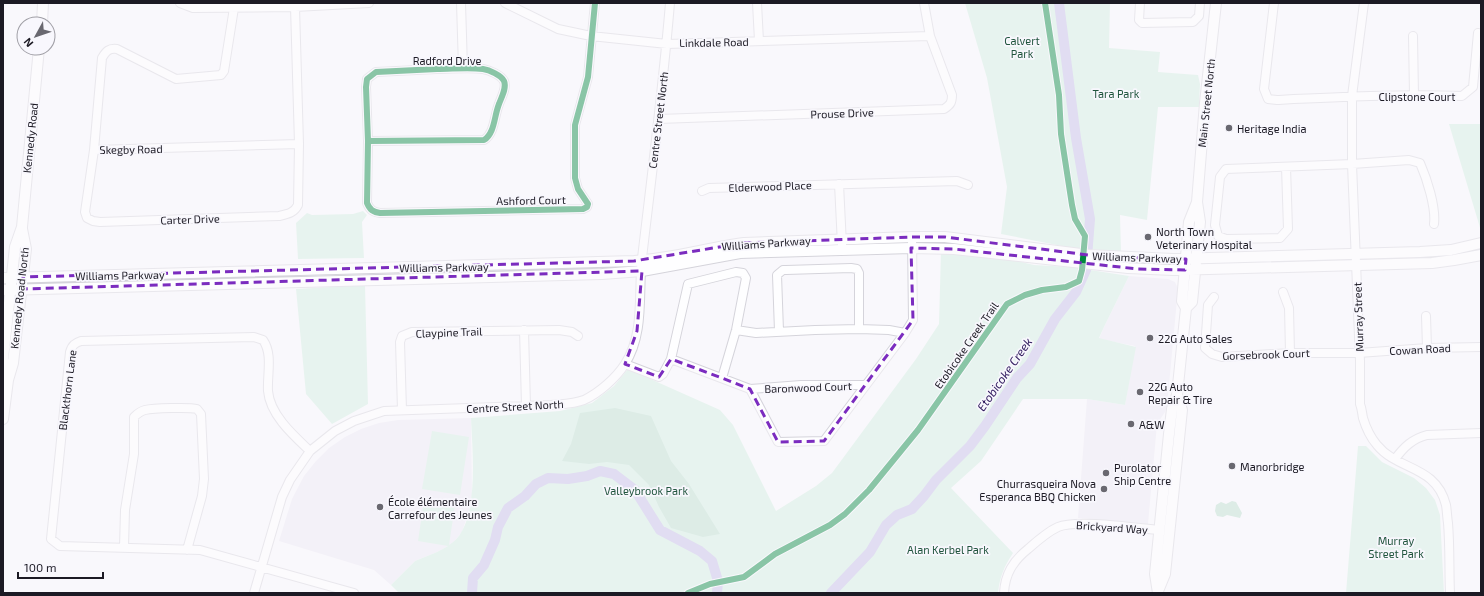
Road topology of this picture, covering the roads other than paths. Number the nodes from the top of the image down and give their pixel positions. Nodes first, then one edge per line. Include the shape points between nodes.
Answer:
1 (44, 3) edge
2 (180, 3) edge
3 (369, 3) edge
4 (461, 3) edge
5 (595, 3) edge
6 (670, 3) edge
7 (757, 3) edge
8 (924, 3) edge
9 (1140, 3) edge
10 (1200, 3) edge
11 (1216, 3) edge
12 (1274, 3) edge
13 (1364, 3) edge
14 (511, 4) edge
15 (295, 7) junction
16 (234, 8) junction
17 (43, 16) edge
18 (1478, 33) dead end
19 (591, 36) junction
20 (930, 36) junction
21 (1413, 36) dead end
22 (759, 41) junction
23 (667, 44) junction
24 (38, 56) edge
25 (463, 68) junction
26 (1414, 95) junction
27 (1352, 96) junction
28 (659, 119) junction
29 (368, 141) junction
30 (299, 144) junction
31 (94, 150) junction
32 (1352, 164) junction
33 (1286, 167) junction
34 (839, 184) junction
35 (968, 185) dead end
36 (702, 191) dead end
37 (1197, 202) junction
38 (1434, 224) dead end
39 (22, 227) junction
40 (912, 237) junction
41 (1481, 243) edge
42 (842, 244) junction
43 (911, 248) junction
44 (1356, 254) junction
45 (1481, 255) edge
46 (1073, 258) junction
47 (1186, 259) junction
48 (1196, 259) junction
49 (1103, 261) junction
50 (1356, 265) junction
51 (642, 266) junction
52 (1185, 270) junction
53 (1195, 270) junction
54 (23, 277) junction
55 (7, 278) edge
56 (21, 289) junction
57 (7, 290) edge
58 (1283, 292) dead end
59 (1214, 296) dead end
60 (1186, 308) junction
61 (1426, 316) dead end
62 (859, 329) junction
63 (524, 330) junction
64 (736, 330) junction
65 (779, 331) junction
66 (905, 333) junction
67 (578, 336) dead end
68 (1481, 347) edge
69 (1426, 348) junction
70 (1359, 352) junction
71 (1290, 353) junction
72 (671, 359) junction
73 (625, 364) junction
74 (722, 378) junction
75 (8, 380) junction
76 (866, 385) junction
77 (750, 389) junction
78 (1177, 395) junction
79 (526, 406) junction
80 (402, 410) junction
81 (3, 419) edge
82 (1481, 433) edge
83 (310, 451) junction
84 (1395, 459) junction
85 (1159, 530) junction
86 (124, 547) junction
87 (187, 550) junction
88 (261, 567) junction
89 (332, 590) edge
90 (1158, 592) edge
91 (254, 593) edge
92 (354, 593) edge
93 (1004, 593) edge
94 (1450, 593) edge

1 - 17 main road
2 - 16 street via 193,8
3 - 15 street
4 - 25 street
5 - 19 street
6 - 23 street, Centre Street North
7 - 22 street
8 - 20 street, Prouse Drive
9 - 10 street via 1139,20 1142,22 1193,22 1199,16
11 - 37 main road, Main Street North
12 - 27 street, Clipstone Court via 1264,88 1268,99
13 - 27 street, Murray Street
14 - 19 street, Linkdale Road via 558,29
15 - 16 street
15 - 30 street
16 - 31 street, Skegby Road via 224,71 220,75 176,79 117,49 105,52 102,58
18 - 26 street, Clipstone Court via 1473,87 1469,91 1462,96
19 - 23 street, Linkdale Road
19 - 29 street, Ashford Court via 588,77 575,125 575,178 578,189 588,204 583,209 375,212 367,203
20 - 22 street, Linkdale Road
20 - 28 street, Prouse Drive via 952,95 950,105 944,109
21 - 26 street
22 - 23 street, Linkdale Road
23 - 28 street, Centre Street North
24 - 39 main road, Kennedy Road
25 - 29 street, Radford Drive via 376,72 371,75 367,79 366,87
25 - 29 street, Radford Drive via 485,69 504,81 505,87 488,137 484,140
26 - 27 street, Clipstone Court
27 - 32 street, Murray Street
28 - 51 street, Centre Street North
30 - 31 street, Skegby Road
30 - 31 street, Carter Drive via 298,205 290,214 264,217 92,221 87,218 85,212
32 - 33 street
32 - 38 street via 1409,160 1420,163 1435,215
32 - 44 street, Murray Street
33 - 33 street via 1226,169 1220,177 1215,225 1218,236 1226,239 1280,238 1288,229
34 - 35 street, Elderwood Place via 958,182
34 - 36 street, Elderwood Place via 709,188
34 - 42 street
37 - 47 main road, Main Street North via 1189,222
37 - 48 main road, Main Street North via 1200,222
39 - 54 main road, Kennedy Road North via 26,249
39 - 55 main road, Kennedy Road North
40 - 42 main road, Williams Parkway
40 - 43 street, Baronwood Court
40 - 46 main road, Williams Parkway via 945,237
41 - 44 main road, Williams Parkway via 1437,251
42 - 43 main road, Williams Parkway
42 - 51 main road, Williams Parkway via 744,243
43 - 46 main road, Williams Parkway
43 - 66 street, Baronwood Court via 913,320
44 - 48 main road, Williams Parkway
44 - 50 street, Murray Street
45 - 50 main road, Williams Parkway via 1432,263
46 - 49 main road, Williams Parkway
47 - 48 main road, Williams Parkway
47 - 49 main road, Williams Parkway
47 - 52 main road, Main Street North
48 - 53 main road, Main Street North
49 - 52 main road, Williams Parkway via 1138,268
50 - 53 main road, Williams Parkway
50 - 70 street, Murray Street
51 - 54 main road, Williams Parkway
51 - 56 main road, Williams Parkway via 602,274
51 - 73 street, Centre Street North via 637,331
52 - 53 main road, Williams Parkway
52 - 60 main road, Main Street North via 1182,301
53 - 60 main road, Main Street North via 1192,302
54 - 55 main road, Williams Parkway
54 - 56 main road, Kennedy Road North
55 - 57 main road, Kennedy Road North
56 - 57 main road, Williams Parkway
56 - 75 main road, Kennedy Road North
57 - 75 main road, Kennedy Road North via 3,359
58 - 71 street via 1289,308
59 - 71 street, Gorsebrook Court via 1208,305 1205,348 1212,354 1222,357
60 - 78 main road, Main Street North
61 - 69 street
62 - 65 street
62 - 65 street via 859,273 857,269 851,268 783,270 777,275
62 - 66 street
63 - 67 street, Claypine Trail via 559,330 572,332
63 - 79 street
63 - 80 street, Claypine Trail via 412,332 402,336
64 - 65 street via 756,333
64 - 72 street via 746,278 743,273 736,272 688,284
64 - 74 street
66 - 76 street, Baronwood Court
68 - 69 street, Cowan Road
69 - 70 street, Cowan Road
70 - 71 street, Gorsebrook Court
70 - 84 street, Murray Street via 1360,404 1363,418 1377,445
72 - 73 street via 659,377
72 - 74 street, Baronwood Court
73 - 79 street, Centre Street North via 606,384 584,400 565,404
74 - 77 street, Baronwood Court
75 - 81 main road, Kennedy Road North
76 - 77 street, Baronwood Court via 801,385
76 - 77 street, Baronwood Court via 824,441 778,442
78 - 85 main road, Main Street North via 1172,408
78 - 90 main road, Main Street North via 1182,410 1165,574
79 - 80 street, Centre Street North
80 - 83 street, Centre Street North via 384,411 354,421 335,431
82 - 84 street via 1420,437 1412,440
83 - 86 street, Blackthorn Lane via 282,422 271,401 268,392 268,348 263,340 254,337 81,341 73,345 70,352 52,539 60,546
83 - 88 street, Centre Street North via 282,497
84 - 94 street, Murray Street via 1425,474 1438,487 1446,504 1450,546
85 - 90 main road, Main Street North via 1155,574
85 - 93 street, Brickyard Way via 1078,524 1058,528 1038,541 1012,565 1007,575
86 - 87 street, Blackthorn Lane
86 - 87 street via 125,510 134,454 134,417 145,410 187,408 197,409 201,414 204,479 202,496
87 - 88 street, Blackthorn Lane via 200,550
88 - 89 street, Blackthorn Lane
88 - 91 street, Centre Street North
89 - 92 street, Blackthorn Lane

